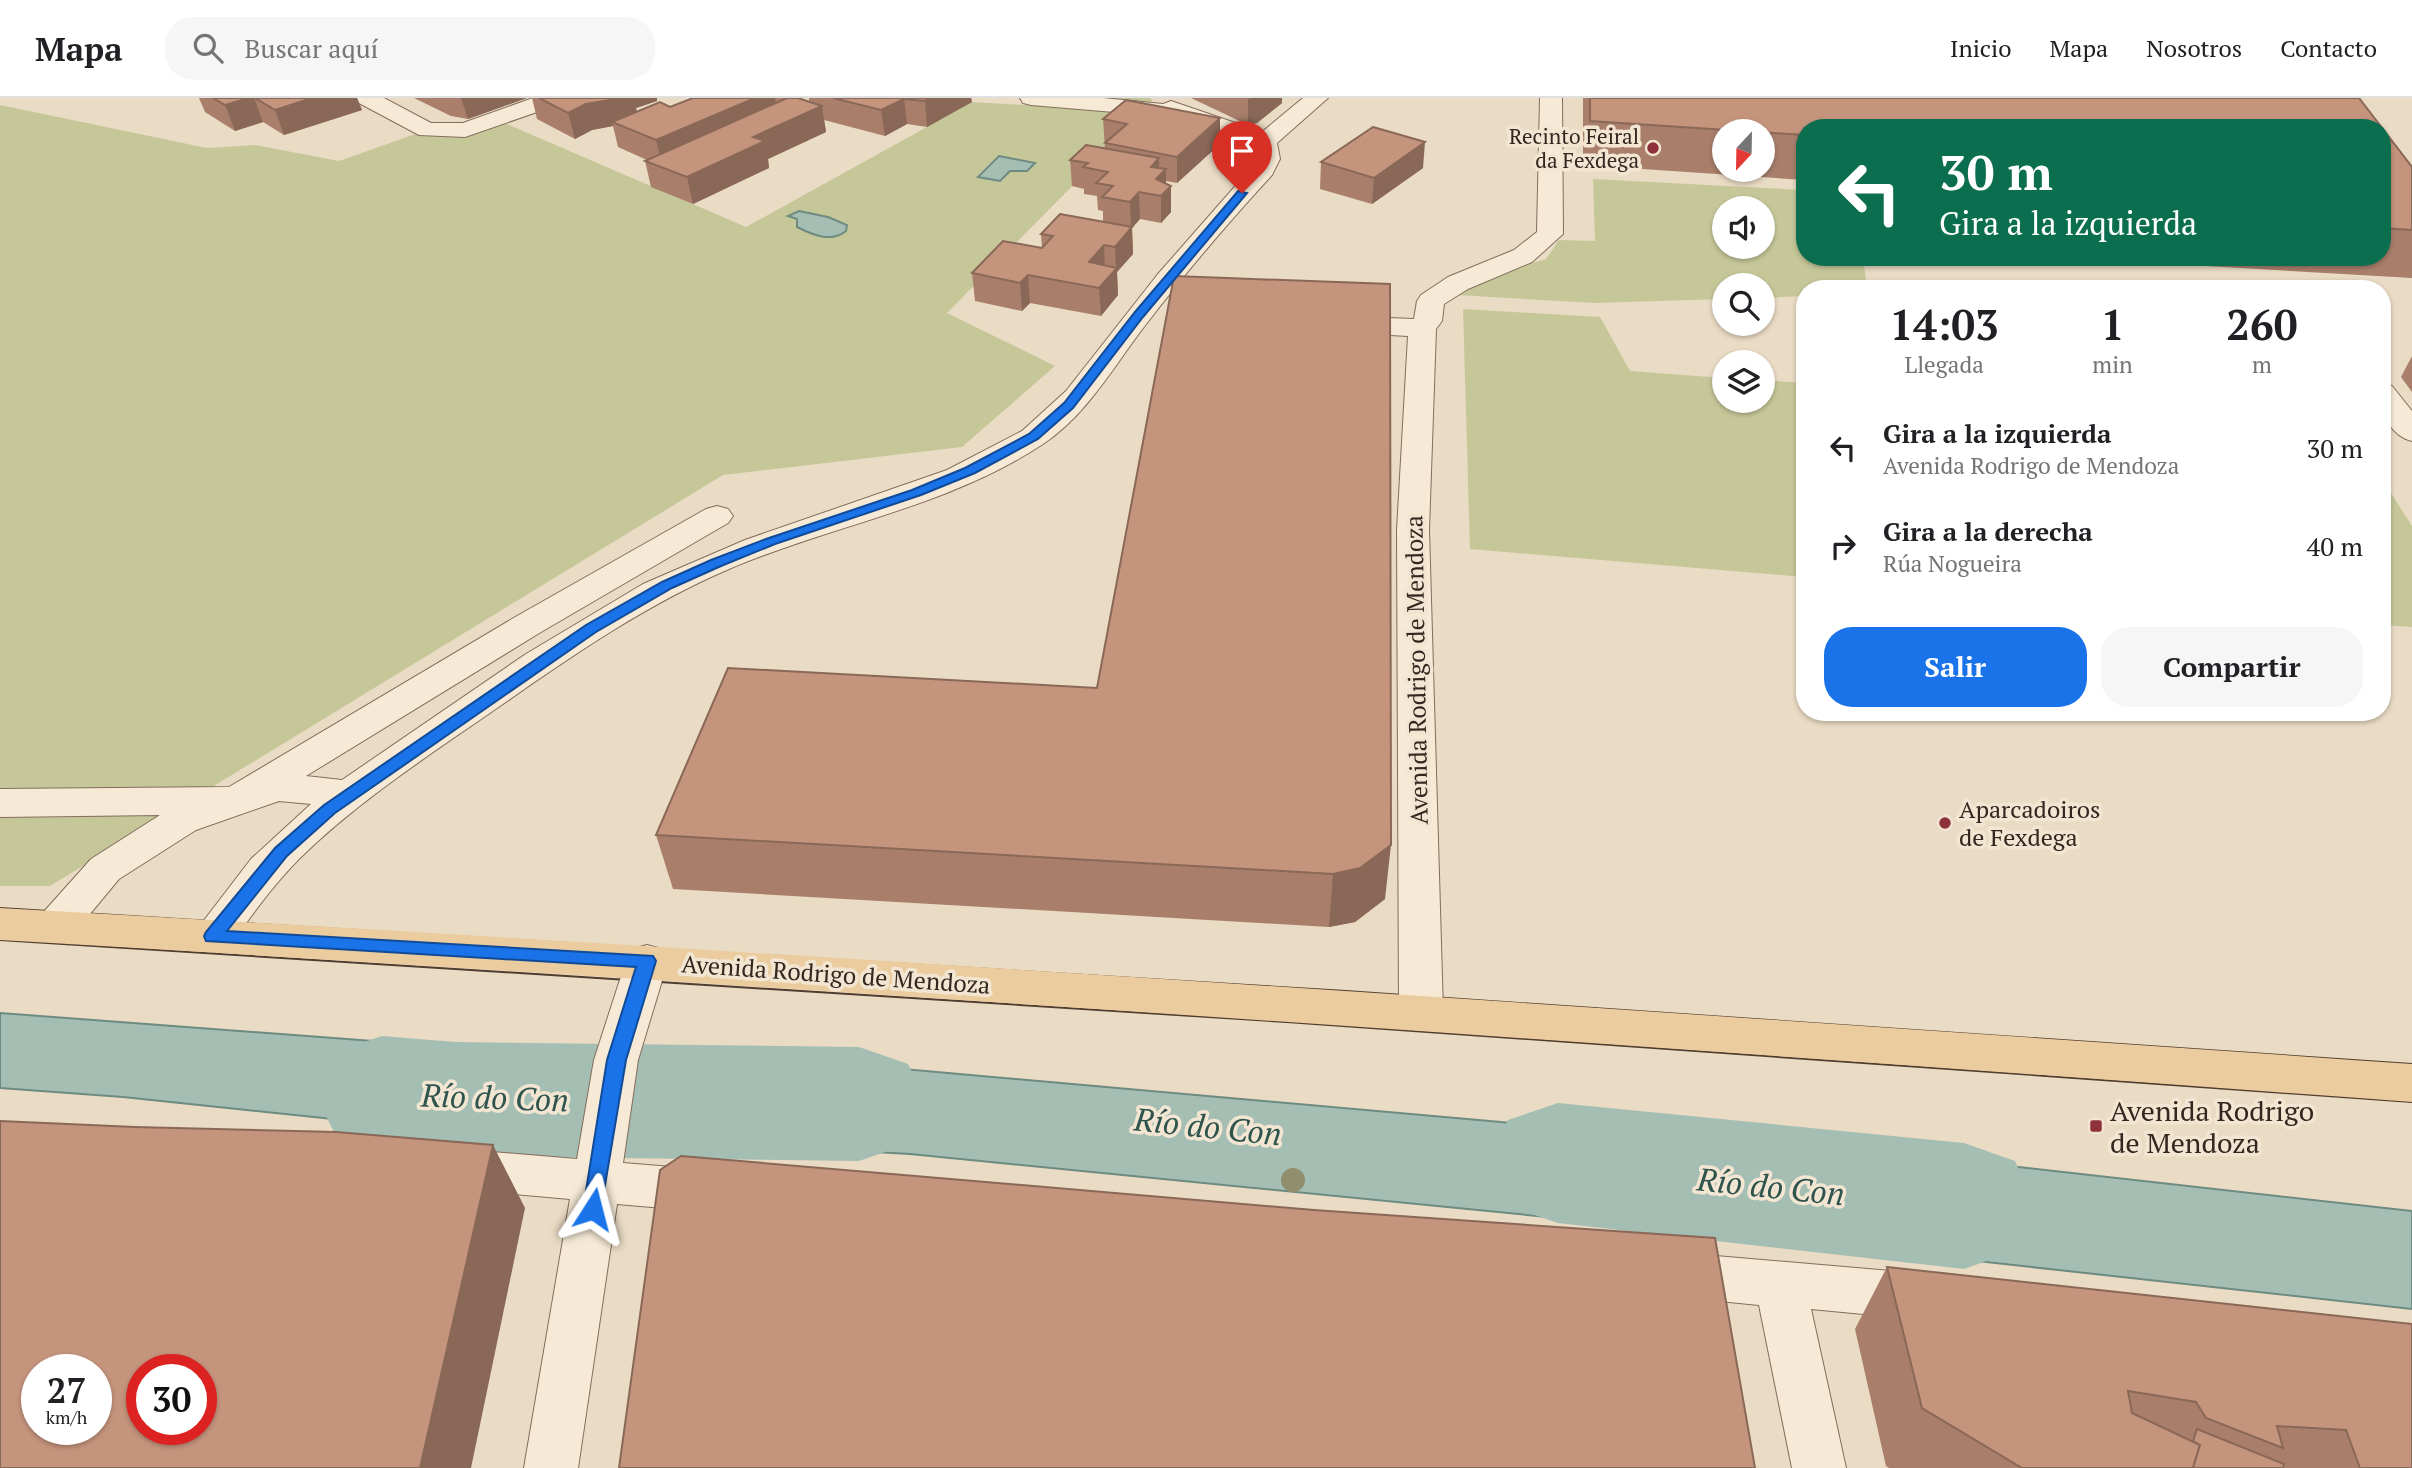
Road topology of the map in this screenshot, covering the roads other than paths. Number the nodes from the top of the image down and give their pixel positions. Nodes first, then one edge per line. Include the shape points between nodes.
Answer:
1 (368, 98) edge
2 (555, 98) edge
3 (1031, 98) edge
4 (1148, 98) edge
5 (1317, 98) edge
6 (1551, 98) edge
7 (1179, 111) junction
8 (1265, 141) junction
9 (1314, 323) edge
10 (1422, 328) junction
11 (2391, 404) edge
12 (2412, 432) edge
13 (717, 516) dead end
14 (348, 794) junction
15 (236, 801) junction
16 (0, 803) edge
17 (0, 924) edge
18 (55, 927) junction
19 (213, 936) junction
20 (647, 961) junction
21 (1421, 1012) junction
22 (2412, 1083) edge
23 (415, 1166) edge
24 (598, 1176) junction
25 (746, 1194) edge
26 (1628, 1270) edge
27 (1780, 1283) junction
28 (1972, 1302) edge
29 (551, 1468) edge
30 (1819, 1468) edge

1 - 2 street via 427,130 465,130
3 - 7 street
4 - 7 street
5 - 8 street
6 - 10 street via 1550,234 1523,256 1431,301
7 - 8 street
8 - 14 street via 1269,150 1263,170 1153,315 1034,437 916,492 770,541 667,585 540,661
9 - 10 street
10 - 21 street, Avenida Rodrigo de Mendoza via 1413,530
11 - 12 street
13 - 15 street
14 - 15 street via 277,787
14 - 19 street via 281,852
15 - 16 street
15 - 18 street via 182,820 105,869
17 - 18 main road, Avenida Rodrigo de Mendoza
18 - 19 main road, Avenida Rodrigo de Mendoza
19 - 20 main road, Avenida Rodrigo de Mendoza
20 - 21 main road, Avenida Rodrigo de Mendoza
20 - 24 street via 617,1060
21 - 22 main road, Avenida Rodrigo de Mendoza
23 - 24 street
24 - 25 street
24 - 29 street
26 - 27 street
27 - 28 street
27 - 30 street

